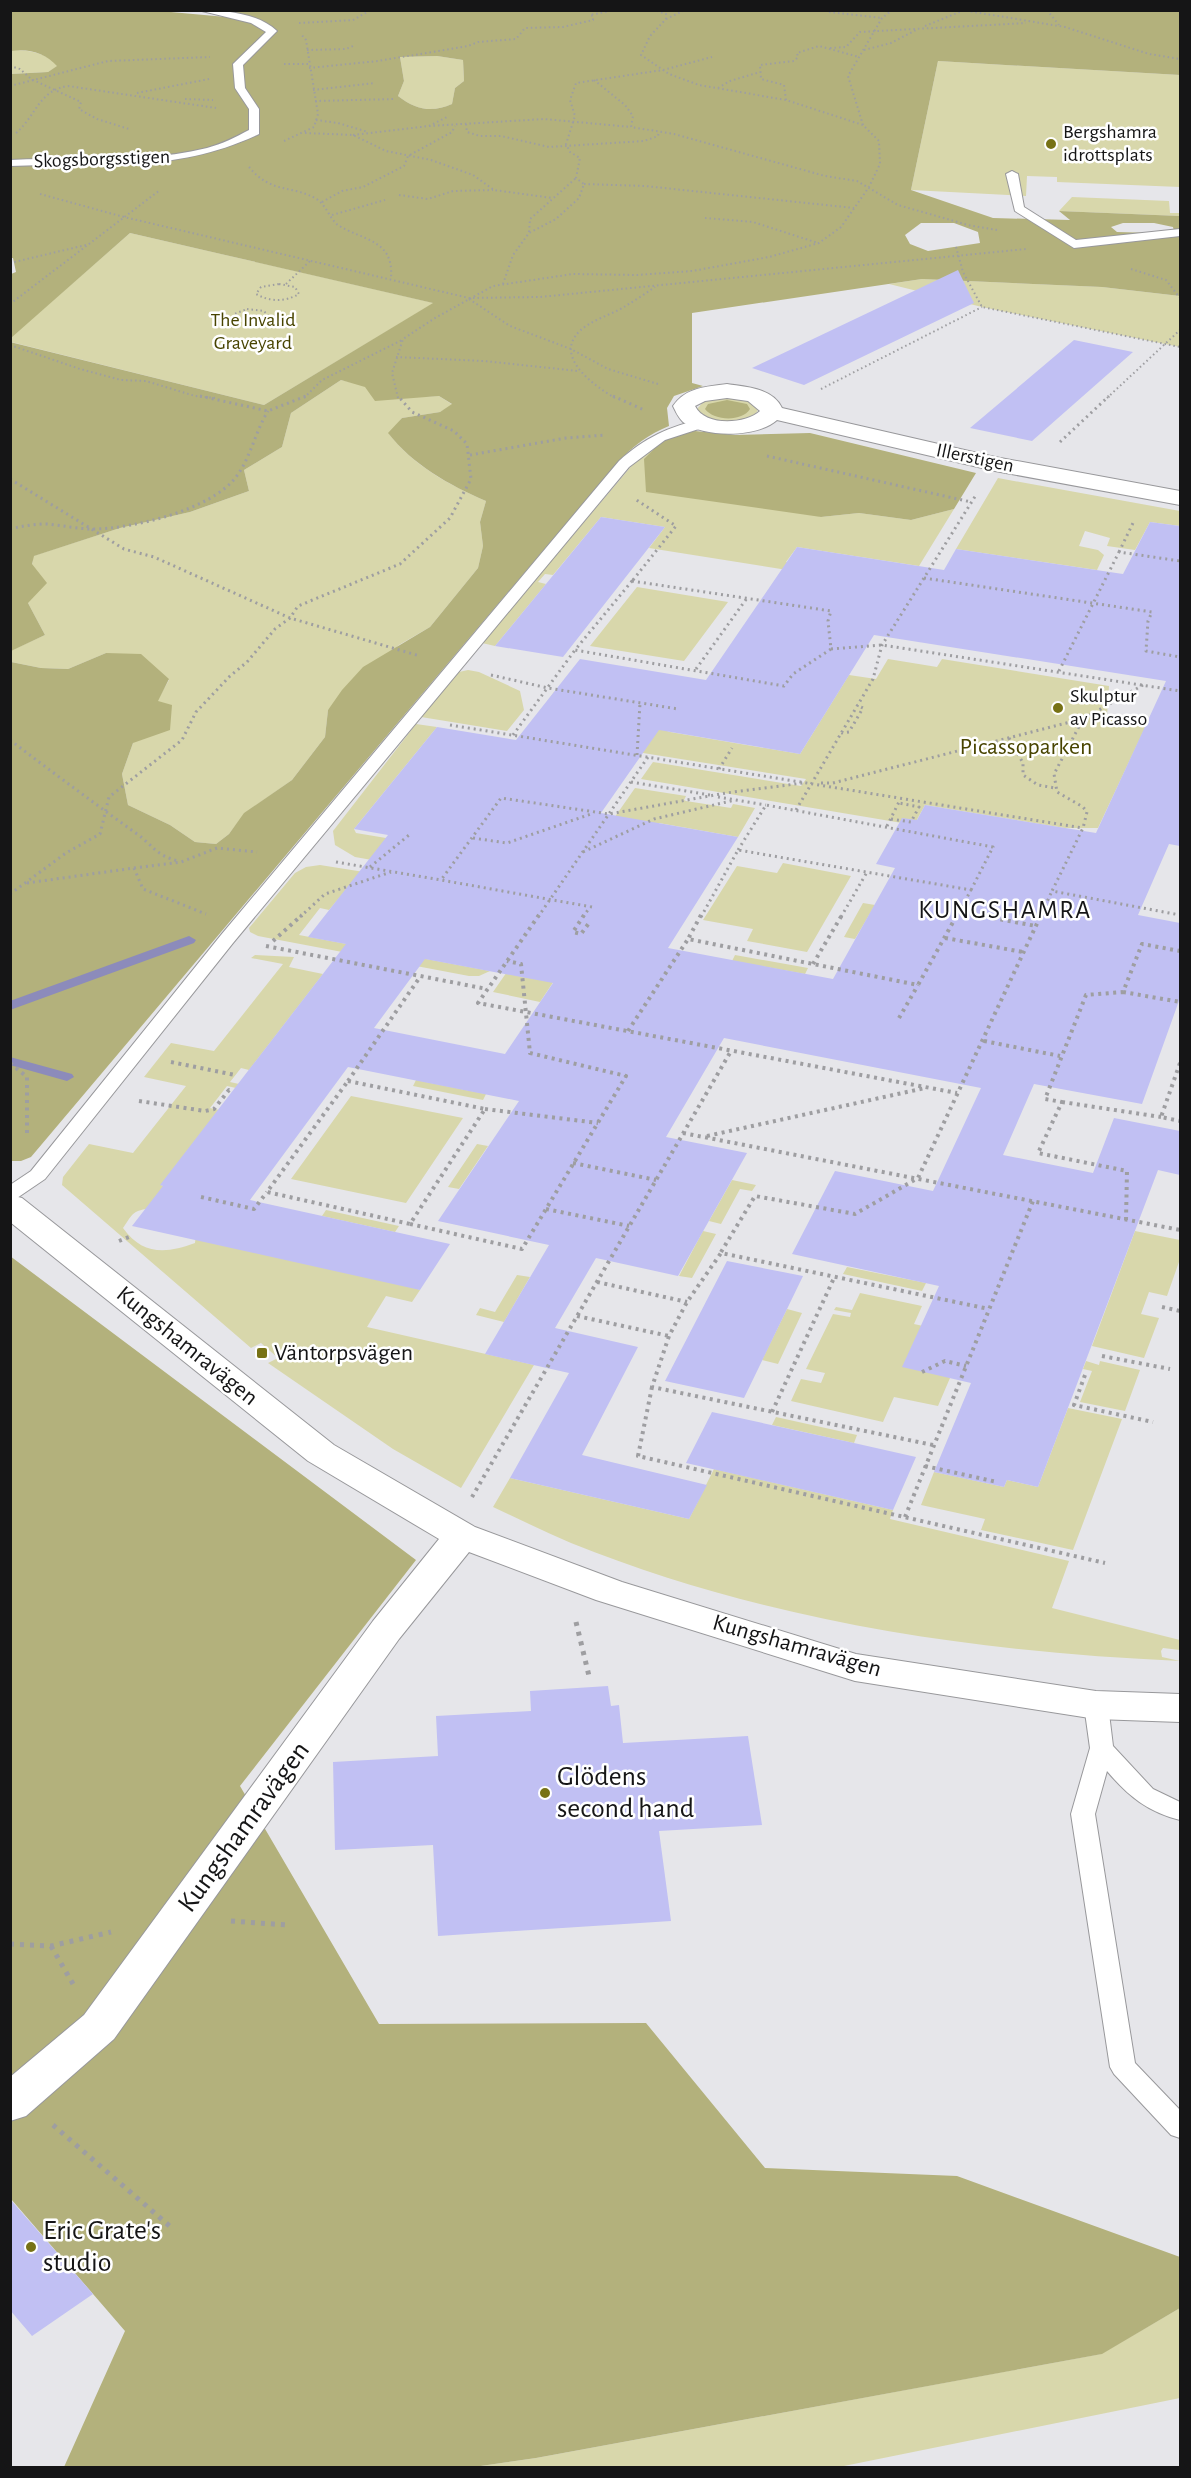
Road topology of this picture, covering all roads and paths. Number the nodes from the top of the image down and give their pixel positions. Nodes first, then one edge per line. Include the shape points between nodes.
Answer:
1 (371, 10) edge
2 (615, 10) edge
3 (656, 10) edge
4 (686, 10) edge
5 (832, 10) edge
6 (892, 10) edge
7 (1047, 10) edge
8 (207, 11) edge
9 (963, 11) edge
10 (668, 12) edge
11 (882, 18) junction
12 (666, 19) junction
13 (298, 23) dead end
14 (1036, 23) junction
15 (1065, 27) junction
16 (921, 28) junction
17 (875, 30) junction
18 (353, 46) dead end
19 (830, 48) junction
20 (307, 50) dead end
21 (862, 50) junction
22 (248, 55) junction
23 (712, 57) dead end
24 (859, 57) junction
25 (1180, 60) edge
26 (10, 66) edge
27 (309, 68) dead end
28 (663, 70) junction
29 (760, 72) junction
30 (239, 77) junction
31 (31, 79) junction
32 (594, 80) junction
33 (375, 83) dead end
34 (10, 86) edge
35 (52, 89) junction
36 (718, 89) junction
37 (313, 90) dead end
38 (130, 95) junction
39 (395, 99) dead end
40 (786, 100) junction
41 (315, 101) dead end
42 (255, 117) junction
43 (447, 117) dead end
44 (316, 120) dead end
45 (573, 122) junction
46 (466, 124) junction
47 (863, 125) junction
48 (429, 126) junction
49 (455, 126) junction
50 (631, 127) junction
51 (135, 131) dead end
52 (659, 131) junction
53 (304, 133) dead end
54 (369, 133) junction
55 (353, 135) junction
56 (10, 136) edge
57 (568, 147) junction
58 (408, 156) junction
59 (10, 163) edge
60 (248, 165) dead end
61 (1012, 174) dead end
62 (576, 178) junction
63 (584, 184) junction
64 (869, 187) junction
65 (494, 190) junction
66 (33, 192) dead end
67 (399, 195) dead end
68 (552, 198) junction
69 (385, 200) dead end
70 (322, 202) junction
71 (854, 208) junction
72 (332, 215) junction
73 (705, 218) dead end
74 (1000, 231) dead end
75 (529, 233) junction
76 (1180, 233) edge
77 (819, 243) junction
78 (1074, 244) junction
79 (87, 245) dead end
80 (956, 247) dead end
81 (958, 257) junction
82 (312, 260) junction
83 (10, 263) edge
84 (391, 278) junction
85 (286, 284) junction
86 (503, 284) junction
87 (655, 286) junction
88 (469, 298) junction
89 (269, 300) junction
90 (982, 307) junction
91 (259, 309) junction
92 (1180, 330) edge
93 (403, 339) junction
94 (10, 345) edge
95 (1165, 345) junction
96 (1180, 347) edge
97 (571, 349) junction
98 (396, 357) junction
99 (578, 371) junction
100 (662, 385) dead end
101 (818, 391) dead end
102 (645, 410) dead end
103 (268, 411) junction
104 (772, 411) junction
105 (703, 423) junction
106 (666, 432) junction
107 (1056, 447) dead end
108 (470, 455) junction
109 (763, 455) dead end
110 (10, 479) edge
111 (609, 482) junction
112 (976, 493) dead end
113 (1180, 498) edge
114 (971, 502) junction
115 (1136, 516) dead end
116 (10, 529) edge
117 (94, 529) junction
118 (1119, 552) junction
119 (1180, 561) edge
120 (924, 578) junction
121 (632, 581) junction
122 (747, 598) junction
123 (1094, 603) junction
124 (290, 618) junction
125 (882, 645) junction
126 (831, 649) junction
127 (575, 650) junction
128 (1180, 657) edge
129 (455, 666) junction
130 (696, 669) junction
131 (1059, 671) junction
132 (1143, 685) junction
133 (548, 688) junction
134 (1180, 691) edge
135 (640, 703) junction
136 (857, 705) junction
137 (678, 709) dead end
138 (411, 718) junction
139 (1083, 719) junction
140 (841, 733) junction
141 (513, 735) junction
142 (1010, 738) junction
143 (10, 740) edge
144 (732, 748) dead end
145 (637, 755) junction
146 (648, 757) junction
147 (719, 769) junction
148 (631, 782) junction
149 (804, 783) junction
150 (811, 784) junction
151 (1055, 788) junction
152 (713, 796) junction
153 (901, 798) junction
154 (735, 800) junction
155 (898, 803) junction
156 (766, 805) junction
157 (796, 810) junction
158 (105, 812) junction
159 (592, 813) junction
160 (609, 814) junction
161 (891, 819) junction
162 (887, 826) junction
163 (1083, 828) junction
164 (409, 835) dead end
165 (473, 838) junction
166 (738, 850) junction
167 (583, 852) junction
168 (298, 855) junction
169 (181, 862) junction
170 (134, 868) junction
171 (369, 868) junction
172 (391, 872) junction
173 (867, 872) junction
174 (441, 880) junction
175 (26, 883) junction
176 (971, 890) junction
177 (1052, 891) junction
178 (10, 894) edge
179 (550, 900) junction
180 (1180, 909) edge
181 (1179, 915) edge
182 (993, 918) dead end
183 (242, 922) junction
184 (589, 923) dead end
185 (1036, 926) junction
186 (945, 938) junction
187 (227, 939) junction
188 (688, 939) junction
189 (267, 946) junction
190 (1180, 951) edge
191 (1023, 952) junction
192 (507, 961) junction
193 (813, 964) junction
194 (420, 977) junction
195 (918, 985) junction
196 (487, 989) junction
197 (1123, 992) junction
198 (1180, 1002) edge
199 (526, 1012) junction
200 (899, 1018) dead end
201 (628, 1031) junction
202 (984, 1041) junction
203 (731, 1051) junction
204 (1060, 1056) junction
205 (169, 1061) dead end
206 (10, 1063) edge
207 (1180, 1063) edge
208 (235, 1075) dead end
209 (348, 1081) junction
210 (927, 1088) junction
211 (233, 1091) dead end
212 (957, 1094) junction
213 (138, 1101) dead end
214 (1062, 1102) junction
215 (484, 1109) junction
216 (1161, 1117) junction
217 (1180, 1121) edge
218 (598, 1123) junction
219 (683, 1133) junction
220 (27, 1135) dead end
221 (703, 1137) junction
222 (573, 1163) junction
223 (918, 1178) junction
224 (656, 1180) junction
225 (267, 1192) junction
226 (10, 1194) edge
227 (201, 1197) dead end
228 (1033, 1201) junction
229 (10, 1205) edge
230 (546, 1209) junction
231 (1126, 1220) junction
232 (410, 1224) junction
233 (629, 1226) junction
234 (1180, 1230) edge
235 (721, 1252) junction
236 (834, 1278) junction
237 (597, 1282) junction
238 (687, 1302) junction
239 (1162, 1307) dead end
240 (989, 1310) junction
241 (1180, 1311) edge
242 (577, 1316) junction
243 (669, 1336) junction
244 (1102, 1356) dead end
245 (966, 1366) junction
246 (1170, 1369) dead end
247 (922, 1372) dead end
248 (1085, 1374) dead end
249 (652, 1387) junction
250 (772, 1412) junction
251 (1153, 1422) dead end
252 (933, 1445) junction
253 (925, 1466) junction
254 (997, 1482) dead end
255 (905, 1517) junction
256 (465, 1519) junction
257 (1105, 1563) dead end
258 (575, 1624) dead end
259 (589, 1676) dead end
260 (1096, 1705) junction
261 (1180, 1708) edge
262 (1102, 1748) junction
263 (1180, 1811) edge
264 (15, 2099) edge
265 (1180, 2127) edge
266 (173, 2229) dead end

1 - 13 path via 353,20
2 - 27 path via 590,15 593,20 563,27 525,28 516,39
3 - 10 path
4 - 12 path
5 - 11 path via 829,12
6 - 11 path
7 - 15 path via 1055,23
8 - 22 lane via 254,21 272,32
9 - 14 path
9 - 16 path
10 - 12 path
11 - 17 path
12 - 28 path via 650,36 641,55
14 - 15 path
14 - 16 path
15 - 25 path
16 - 17 path
16 - 21 path via 891,44
17 - 19 path via 860,32 846,47
17 - 21 path
18 - 20 path
19 - 24 path
19 - 29 path via 804,49 794,61 760,65
21 - 24 path
22 - 30 lane via 238,64
22 - 31 path via 108,61
23 - 28 path
24 - 47 path via 848,76
26 - 31 path
28 - 32 path
28 - 36 path
29 - 36 path
29 - 40 path via 761,79 784,85
30 - 38 path via 214,78
30 - 42 lane via 240,88
31 - 34 path
31 - 35 path
32 - 45 path via 576,83 569,95
32 - 50 path via 625,105 633,116
33 - 37 path
35 - 38 path via 81,86
35 - 51 path via 81,102 79,109 97,119
35 - 56 path via 38,102 23,128
36 - 40 path
38 - 42 path via 172,99
39 - 41 path
40 - 47 path
42 - 59 lane, Skogsborgsstigen via 255,132 210,151 124,162
43 - 48 path
44 - 54 path
45 - 46 path via 544,119
45 - 50 path
45 - 57 path
46 - 49 path
46 - 57 path via 467,132 480,136
47 - 64 path via 879,141 880,164
48 - 49 path
48 - 54 path
49 - 58 path via 452,132
50 - 52 path
52 - 57 path via 658,136 644,141
52 - 64 path
53 - 55 path
54 - 55 path
55 - 58 path via 386,151
57 - 62 path via 580,158
58 - 65 path via 473,175
58 - 70 path via 404,166
60 - 70 path via 254,176
61 - 78 lane via 1019,209
62 - 63 path
62 - 68 path
63 - 71 path via 645,186
63 - 75 path via 579,198 556,219
64 - 71 path
64 - 74 path via 898,205
65 - 67 path via 453,191 428,198
65 - 68 path
66 - 82 path
68 - 75 path via 530,219
69 - 72 path
70 - 72 path
71 - 77 path via 842,227
72 - 84 path via 336,224 377,242 391,257
73 - 77 path via 753,222
75 - 86 path via 513,255
76 - 78 lane
77 - 86 path via 692,271 573,274
78 - 81 path
79 - 83 path
80 - 81 path
81 - 87 path
81 - 90 path
82 - 84 path
82 - 85 path
84 - 88 path
85 - 89 path via 266,285 257,290 256,294
85 - 89 path via 296,287 299,294
86 - 88 path
87 - 88 path via 540,297
87 - 97 path via 587,325 575,335
88 - 93 path
88 - 97 path via 510,326
89 - 91 path
90 - 95 path
90 - 101 path
91 - 91 path via 269,314 267,319 247,323 236,321 233,316 241,310
92 - 95 path
93 - 98 path
93 - 103 path via 322,380 303,399
94 - 103 path via 110,377 146,381
95 - 96 path
95 - 107 path
97 - 99 path
97 - 100 path via 608,369
98 - 99 path
98 - 108 path via 392,373 399,400 412,412 454,431 467,444
99 - 102 path via 607,393
103 - 117 path via 231,483 173,514
104 - 105 street via 763,420 743,426
104 - 105 street, Illerstigen via 771,405 754,395 712,392 693,397 684,406 691,418
104 - 113 street, Illerstigen via 995,464
105 - 106 lane
106 - 108 path via 566,438
106 - 111 lane via 638,450
108 - 124 path via 471,478 450,518 400,564 298,606
109 - 114 path
110 - 117 path
111 - 121 path via 676,526
111 - 129 lane
112 - 114 path
114 - 120 path
115 - 118 path
116 - 117 path via 39,524
117 - 124 path via 124,549 154,557
118 - 119 path
118 - 123 path
120 - 123 path
120 - 125 path
121 - 122 path
121 - 127 path
122 - 126 path via 831,611
122 - 130 path
123 - 128 path via 1152,612 1146,651
123 - 131 path
124 - 129 path
124 - 158 path via 196,712 182,740 109,797
125 - 126 path
125 - 131 path
125 - 136 path via 873,679
126 - 130 path via 792,674 784,686
127 - 130 path
127 - 133 path
129 - 133 path
129 - 138 lane
131 - 132 path
132 - 134 path
132 - 139 path
133 - 135 path
133 - 141 path
135 - 137 path
135 - 145 path
136 - 140 path
136 - 140 path via 863,708 849,732
138 - 141 path
138 - 168 lane
139 - 142 path
139 - 151 path via 1054,774
140 - 150 path
141 - 145 path
142 - 150 path via 833,783
142 - 151 path via 1023,763 1023,775 1030,783
143 - 158 path
144 - 147 path
145 - 146 path
146 - 147 path
146 - 148 path
147 - 149 path
148 - 152 path
148 - 160 path
149 - 150 path
149 - 152 path
150 - 153 path
150 - 157 path
151 - 163 path via 1087,812
152 - 154 path
152 - 160 path
153 - 155 path
153 - 163 path
154 - 156 path
154 - 167 path via 654,819
155 - 161 path
155 - 161 path via 919,807 911,822
156 - 157 path
156 - 166 path
157 - 162 path
158 - 169 path via 162,856
158 - 175 path via 100,834
159 - 160 path
159 - 165 path via 507,843
159 - 165 path via 501,798
160 - 167 path
161 - 162 path
162 - 176 path via 993,847
163 - 177 path
164 - 171 path
165 - 174 path
166 - 173 path
166 - 188 path
167 - 179 path
168 - 169 path via 217,848
168 - 171 path
168 - 183 lane
169 - 170 path
170 - 175 path
170 - 183 path via 143,889 220,920
171 - 172 path
172 - 174 path
172 - 189 path via 325,894
173 - 176 path
173 - 193 path
174 - 179 path
175 - 178 path
176 - 186 path
177 - 181 path
177 - 185 path
179 - 184 path via 591,907 573,932 581,934
179 - 192 path
180 - 181 path
182 - 185 path
183 - 187 lane
185 - 191 path
186 - 191 path
186 - 195 path
187 - 189 path
187 - 226 lane via 38,1175
188 - 193 path
188 - 201 path
189 - 194 path
190 - 197 path via 1142,944
191 - 202 path
192 - 196 path
192 - 199 path via 521,964
193 - 195 path
194 - 196 path
194 - 209 path
195 - 200 path
196 - 199 path via 478,1003
197 - 198 path
197 - 204 path via 1086,995
199 - 201 path
199 - 218 path via 530,1053 626,1076
201 - 203 path
202 - 204 path
202 - 212 path
203 - 210 path
203 - 219 path
204 - 214 path via 1045,1099
205 - 208 path
206 - 220 path via 27,1077
207 - 216 path
209 - 215 path
209 - 225 path
210 - 212 path
210 - 221 path
211 - 213 path via 229,1090 214,1109 206,1111
212 - 223 path
214 - 216 path
214 - 231 path via 1038,1153 1127,1171
215 - 218 path
215 - 232 path
216 - 217 path
218 - 222 path
219 - 221 path
219 - 224 path
221 - 223 path
222 - 224 path
222 - 230 path
223 - 228 path
223 - 235 path via 855,1214 755,1196
224 - 233 path
225 - 227 path via 255,1209
225 - 232 path
228 - 231 path
228 - 240 path
229 - 256 street, Kungshamravägen via 321,1453
230 - 232 path via 522,1249
230 - 233 path
231 - 234 path
233 - 237 path
235 - 236 path
235 - 238 path
236 - 240 path
236 - 250 path
237 - 238 path
237 - 242 path
238 - 243 path
239 - 241 path
240 - 245 path
242 - 243 path
242 - 256 path
243 - 249 path
244 - 246 path
245 - 247 path via 945,1361
245 - 252 path
248 - 251 path via 1074,1405
249 - 250 path
249 - 255 path via 638,1456
250 - 252 path
252 - 253 path
253 - 254 path
253 - 255 path
255 - 257 path
256 - 260 street, Kungshamravägen via 609,1591 855,1667
256 - 264 street, Kungshamravägen via 99,2027
258 - 259 path
260 - 261 street, Kungshamravägen
260 - 262 lane
262 - 263 lane via 1141,1795
262 - 265 lane via 1083,1814 1123,2067
264 - 266 path

